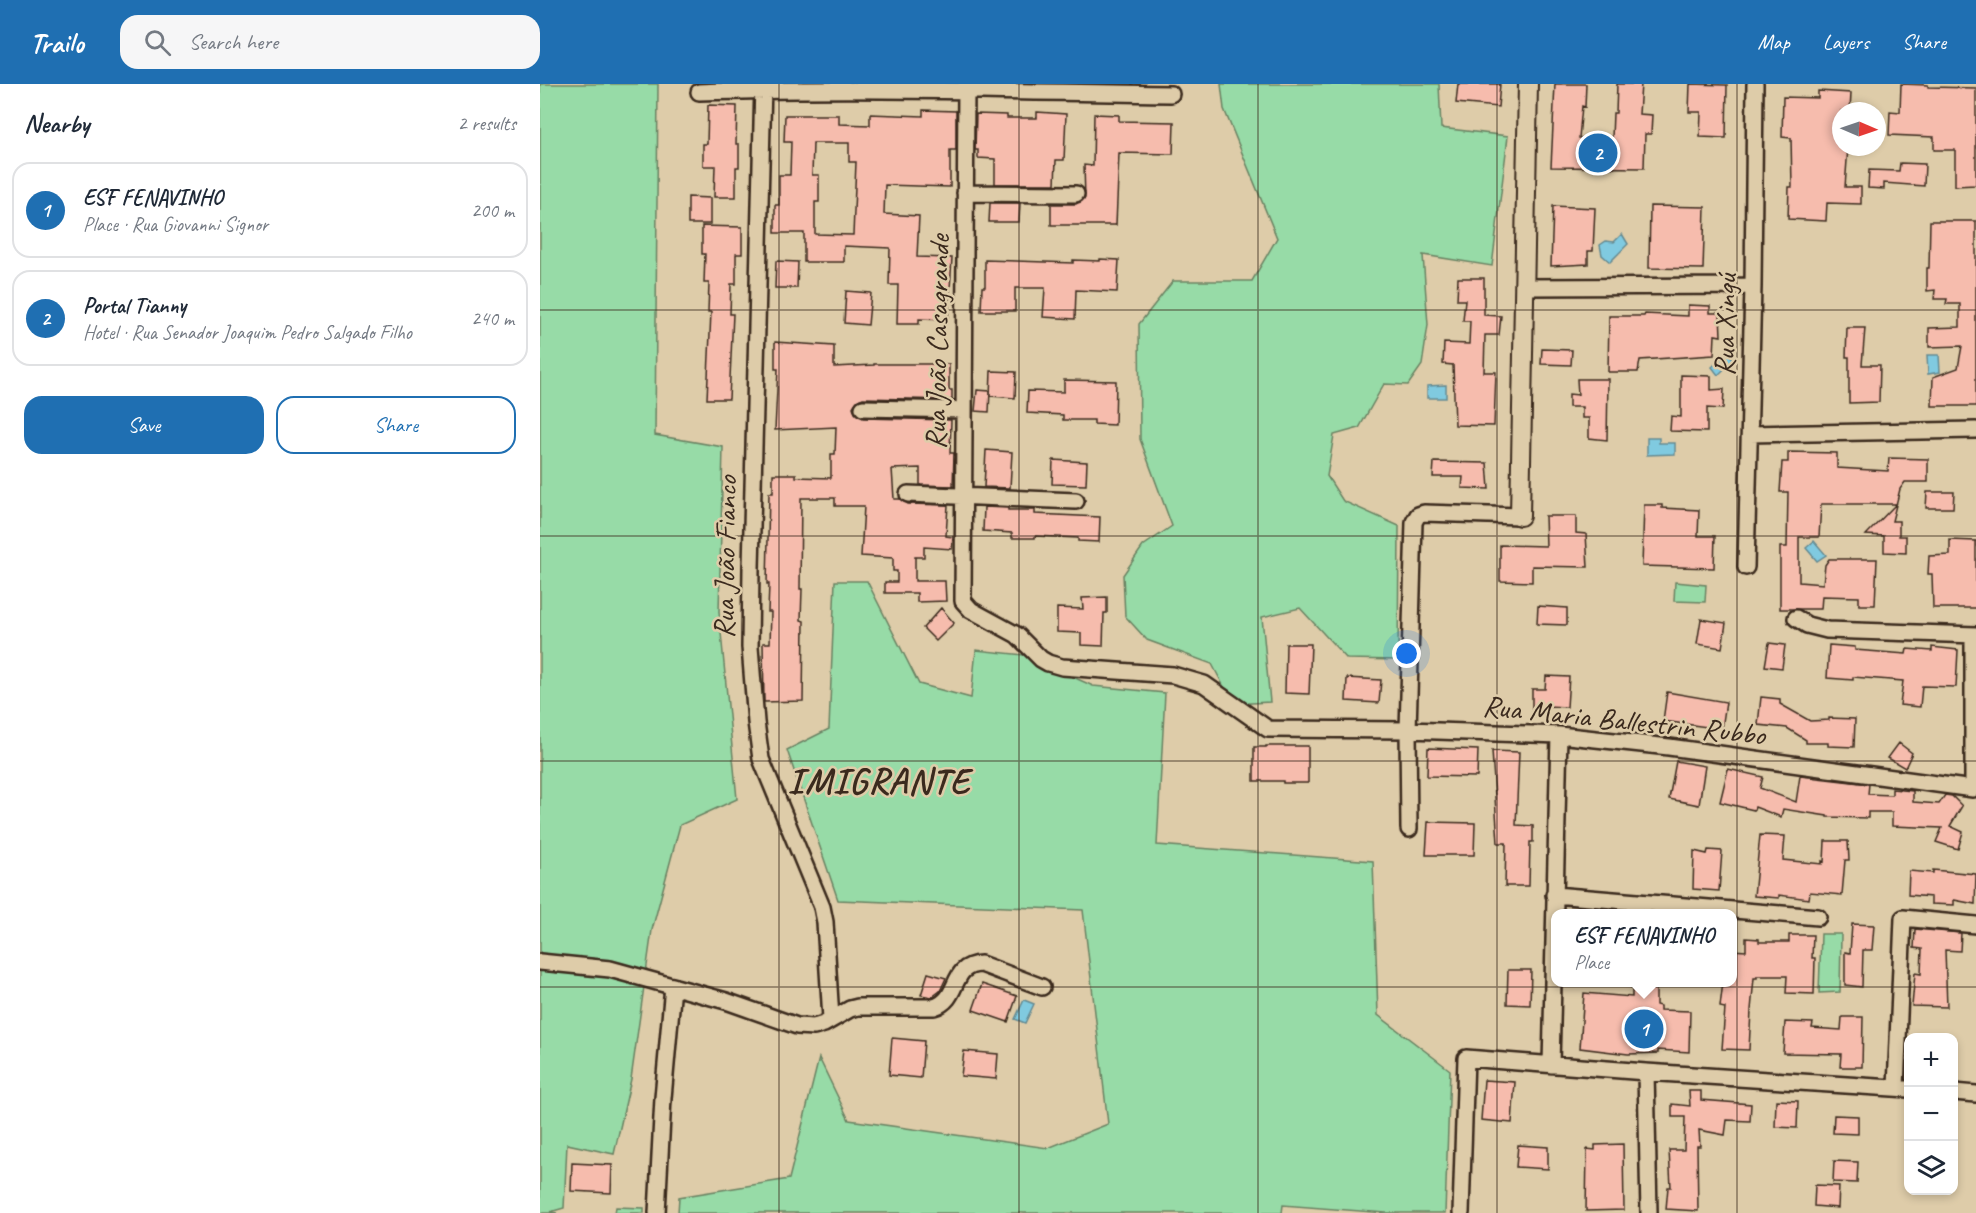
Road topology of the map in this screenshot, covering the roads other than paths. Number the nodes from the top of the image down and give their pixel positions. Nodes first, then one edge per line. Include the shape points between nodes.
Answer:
1 (1528, 84) edge
2 (1755, 84) edge
3 (763, 87) edge
4 (966, 87) edge
5 (699, 92) dead end
6 (1171, 94) dead end
7 (965, 193) junction
8 (1076, 194) dead end
9 (1753, 286) junction
10 (1526, 287) junction
11 (864, 408) dead end
12 (963, 410) junction
13 (1976, 430) edge
14 (1750, 434) junction
15 (908, 494) dead end
16 (963, 496) junction
17 (1076, 501) dead end
18 (1520, 516) joint
19 (1746, 567) dead end
20 (1796, 618) dead end
21 (1974, 634) edge
22 (1268, 729) joint
23 (1408, 730) junction
24 (1559, 735) junction
25 (1409, 829) dead end
26 (1554, 895) junction
27 (1554, 909) edge
28 (1722, 909) edge
29 (1737, 910) edge
30 (1818, 917) dead end
31 (1976, 925) edge
32 (540, 962) edge
33 (673, 986) junction
34 (1042, 987) dead end
35 (1552, 987) edge
36 (831, 1018) junction
37 (1551, 1065) junction
38 (1646, 1072) junction
39 (1902, 1088) edge
40 (1958, 1092) edge
41 (1976, 1094) edge
42 (657, 1213) edge
43 (1461, 1213) edge
44 (1649, 1213) edge

1 - 10 street
2 - 9 street, Rua Xingú
3 - 4 street
3 - 5 street
3 - 36 street, Rua João Fianco via 750,647 761,759 822,907
4 - 6 street
4 - 7 street, Rua João Casagrande
7 - 8 street
7 - 12 street, Rua João Casagrande
9 - 10 street
9 - 14 street, Rua Xingú
10 - 18 street
11 - 12 street
12 - 16 street, Rua João Casagrande
13 - 14 street
14 - 19 street, Rua Xingú
15 - 16 street
16 - 17 street
16 - 22 street, Rua João Casagrande via 963,601 971,610 1017,635 1048,663 1173,675 1204,684
18 - 23 street via 1424,513 1414,522
20 - 21 street via 1807,626 1827,630
21 - 24 street, Rua Maria Ballestrin Rubbo via 1973,789
22 - 23 street, Rua Maria Ballestrin Rubbo
23 - 24 street, Rua Maria Ballestrin Rubbo
23 - 25 street
24 - 26 street
26 - 27 street
26 - 28 street
29 - 30 street
31 - 39 street via 1903,918
32 - 33 street via 610,969
33 - 36 street via 797,1026 814,1027
33 - 42 street
34 - 36 street via 974,964 962,970 942,1005 858,1007
35 - 37 street
37 - 38 street
37 - 43 street via 1466,1058
38 - 39 street
38 - 44 street
40 - 41 street

